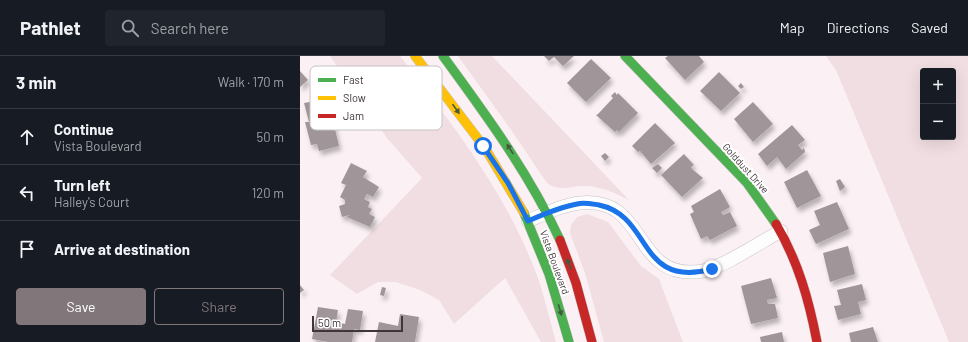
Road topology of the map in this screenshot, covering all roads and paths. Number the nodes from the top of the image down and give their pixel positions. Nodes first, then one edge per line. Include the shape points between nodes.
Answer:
1 (415, 56) edge
2 (443, 56) edge
3 (625, 56) edge
4 (423, 66) edge
5 (442, 92) edge
6 (547, 213) junction
7 (528, 221) junction
8 (781, 231) junction
9 (569, 342) edge
10 (592, 342) edge
11 (817, 342) edge

1 -> 4 main road, Vista Boulevard
6 -> 2 main road, Vista Boulevard via 509,148
3 - 8 main road, Golddust Drive via 747,183
5 -> 7 main road, Vista Boulevard via 508,183
6 - 7 street
6 - 8 street via 578,203 610,208 627,219 656,260 664,266 684,272 712,269
10 -> 6 main road, Vista Boulevard via 578,288
7 -> 9 main road, Vista Boulevard via 554,286
8 - 11 main road, Golddust Drive via 803,284

